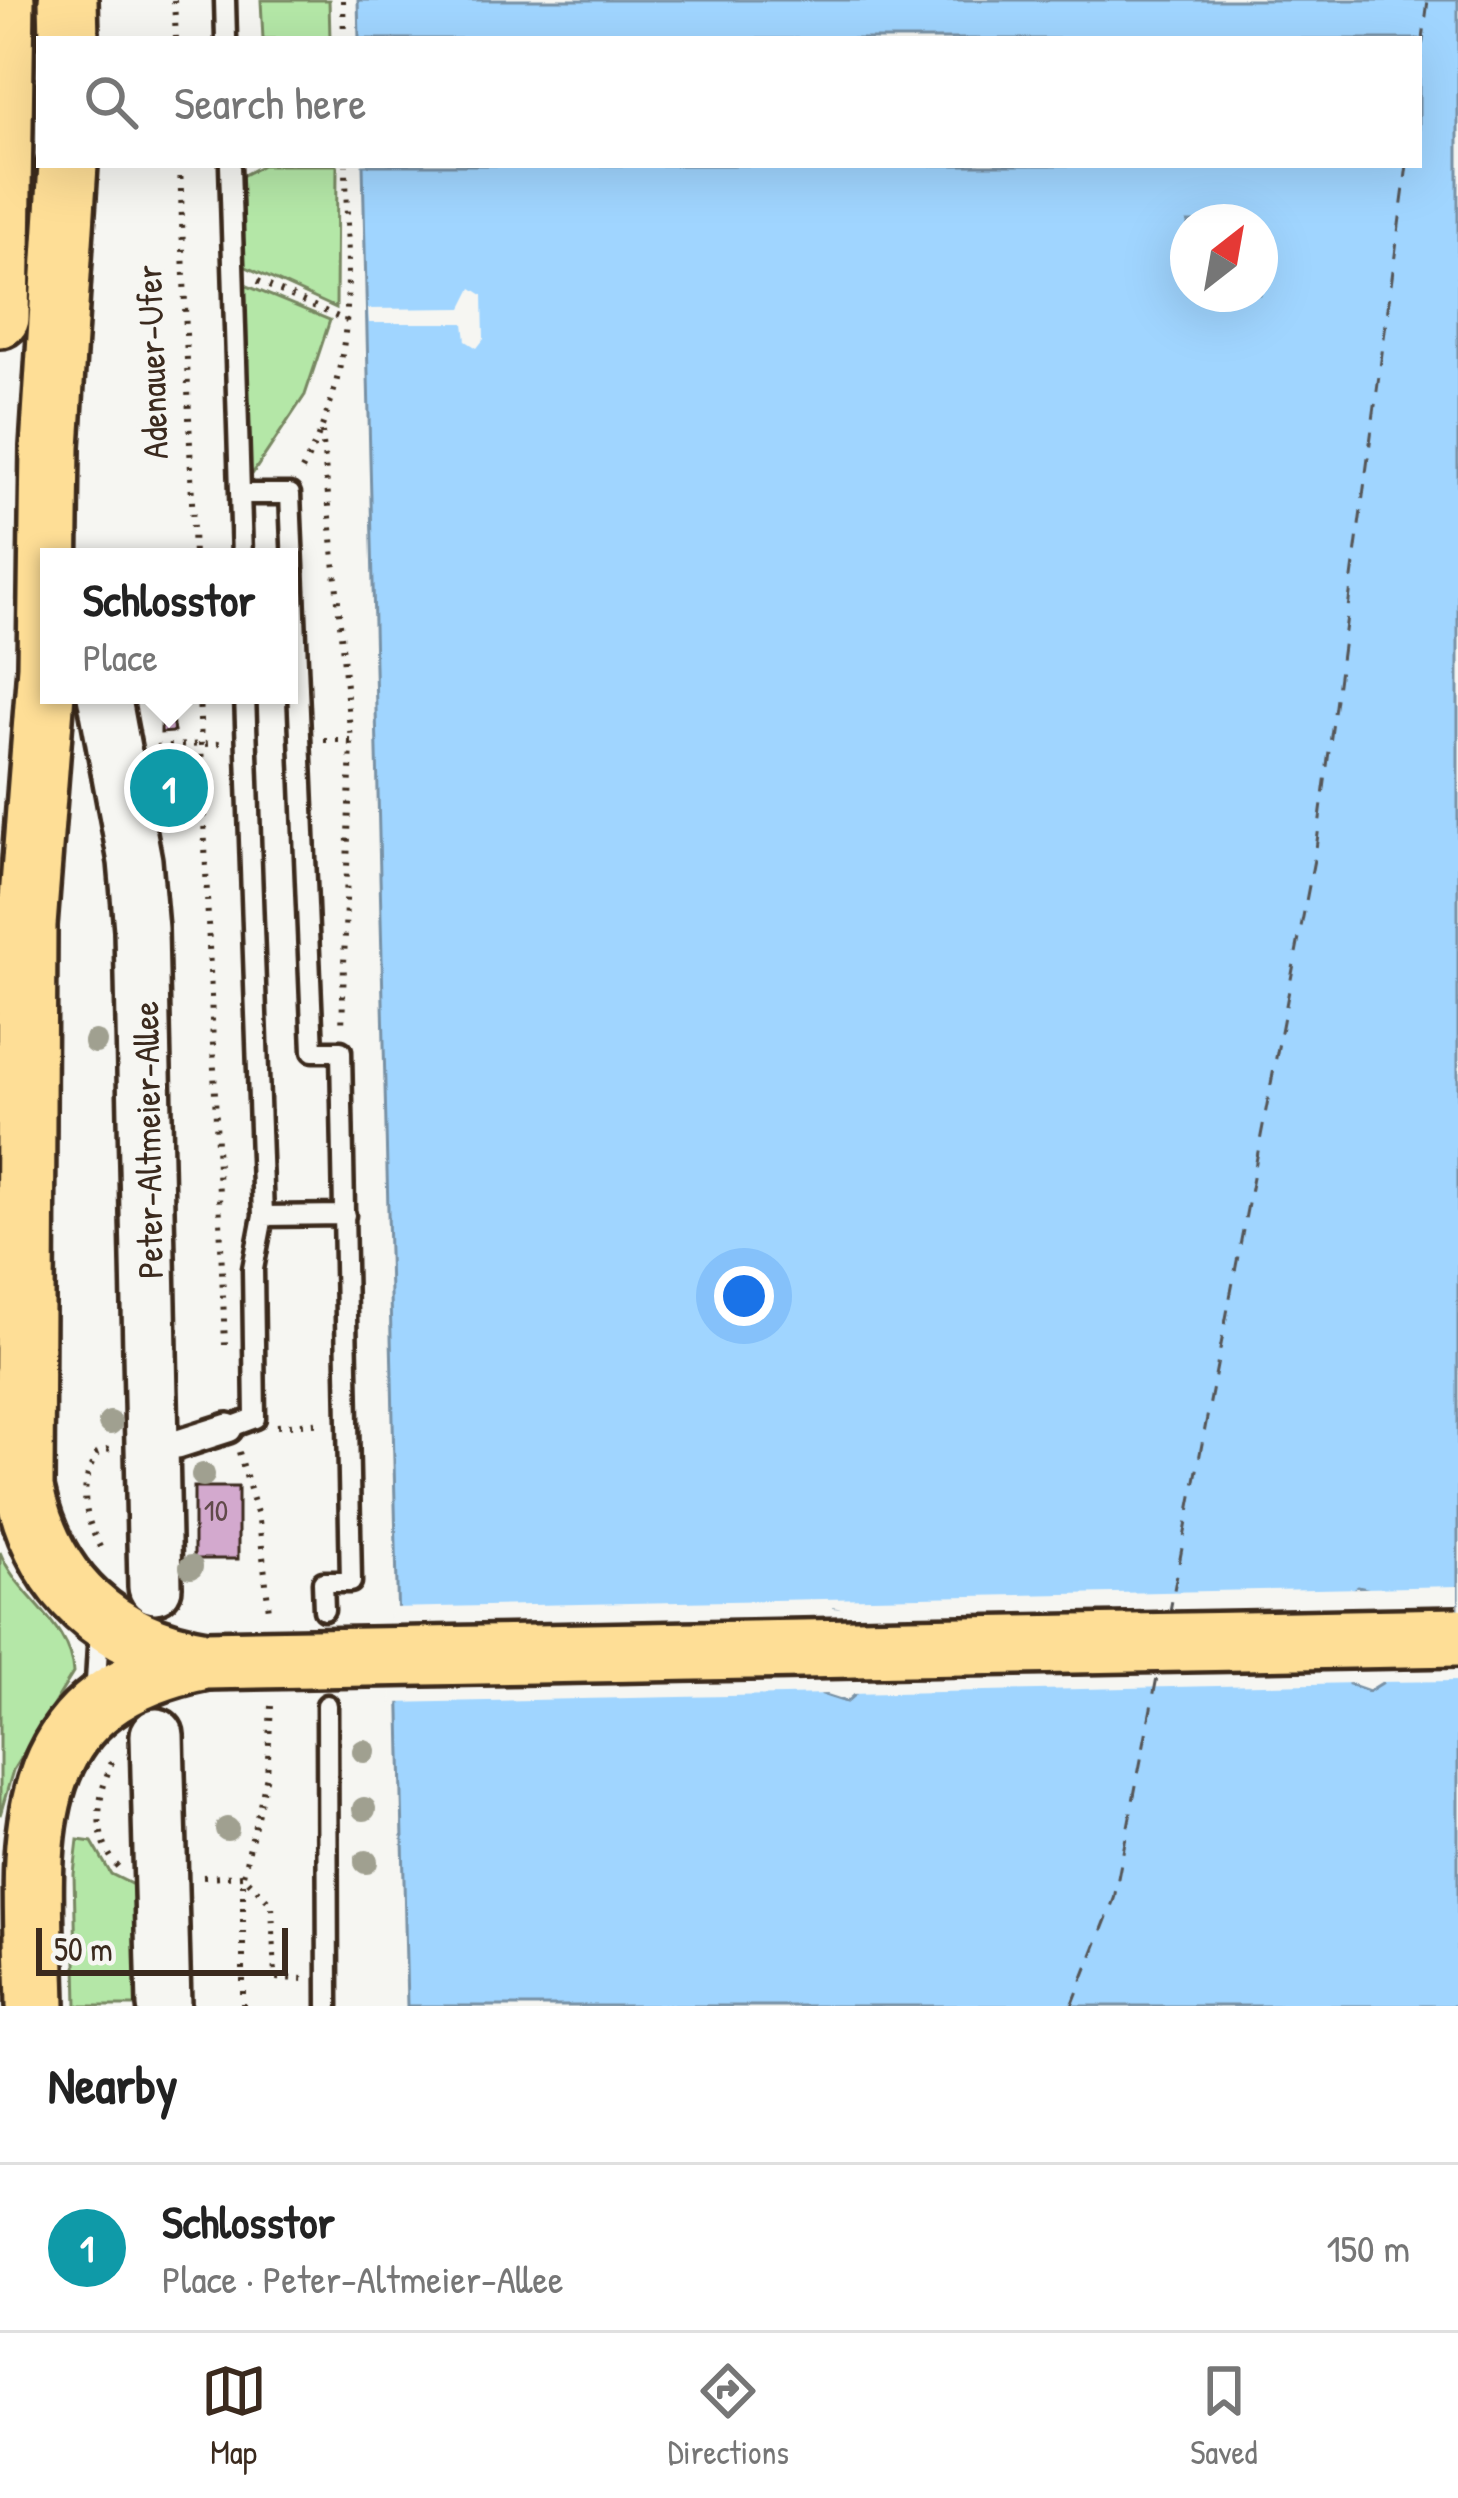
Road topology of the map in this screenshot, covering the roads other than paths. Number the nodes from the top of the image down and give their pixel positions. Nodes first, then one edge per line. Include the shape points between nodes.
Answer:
1 (225, 0) edge
2 (5, 15) edge
3 (226, 36) edge
4 (68, 168) edge
5 (230, 168) edge
6 (0, 318) edge
7 (50, 447) junction
8 (242, 494) junction
9 (48, 548) edge
10 (72, 548) edge
11 (242, 548) edge
12 (292, 548) edge
13 (298, 688) edge
14 (40, 690) edge
15 (106, 704) edge
16 (244, 704) edge
17 (10, 803) edge
18 (345, 1215) junction
19 (263, 1216) junction
20 (229, 1428) joint
21 (178, 1444) dead end
22 (155, 1588) dead end
23 (324, 1610) dead end
24 (100, 1619) junction
25 (1458, 1637) edge
26 (206, 1660) junction
27 (327, 1705) dead end
28 (122, 1731) junction
29 (35, 2006) edge
30 (164, 2006) edge
31 (328, 2006) edge

1 - 3 lane
2 - 6 main road
4 - 7 main road
5 - 8 lane
7 - 9 main road
7 - 10 main road
8 - 11 lane
8 - 12 lane via 290,494
13 - 18 lane via 313,1051 341,1051
14 - 17 main road
15 - 22 main road, Peter-Altmeier-Allee via 141,929
16 - 19 lane
17 - 24 main road via 28,925 23,1489 42,1550
18 - 19 lane
18 - 23 lane via 351,1582 323,1582
19 - 20 lane via 253,1269 255,1418
20 - 21 street
24 - 26 main road via 151,1648
24 - 28 lane
25 - 26 main road, bridge
26 - 28 main road via 152,1675
27 - 31 lane
28 - 29 main road via 54,1759 35,1811
28 - 30 main road via 154,1874

